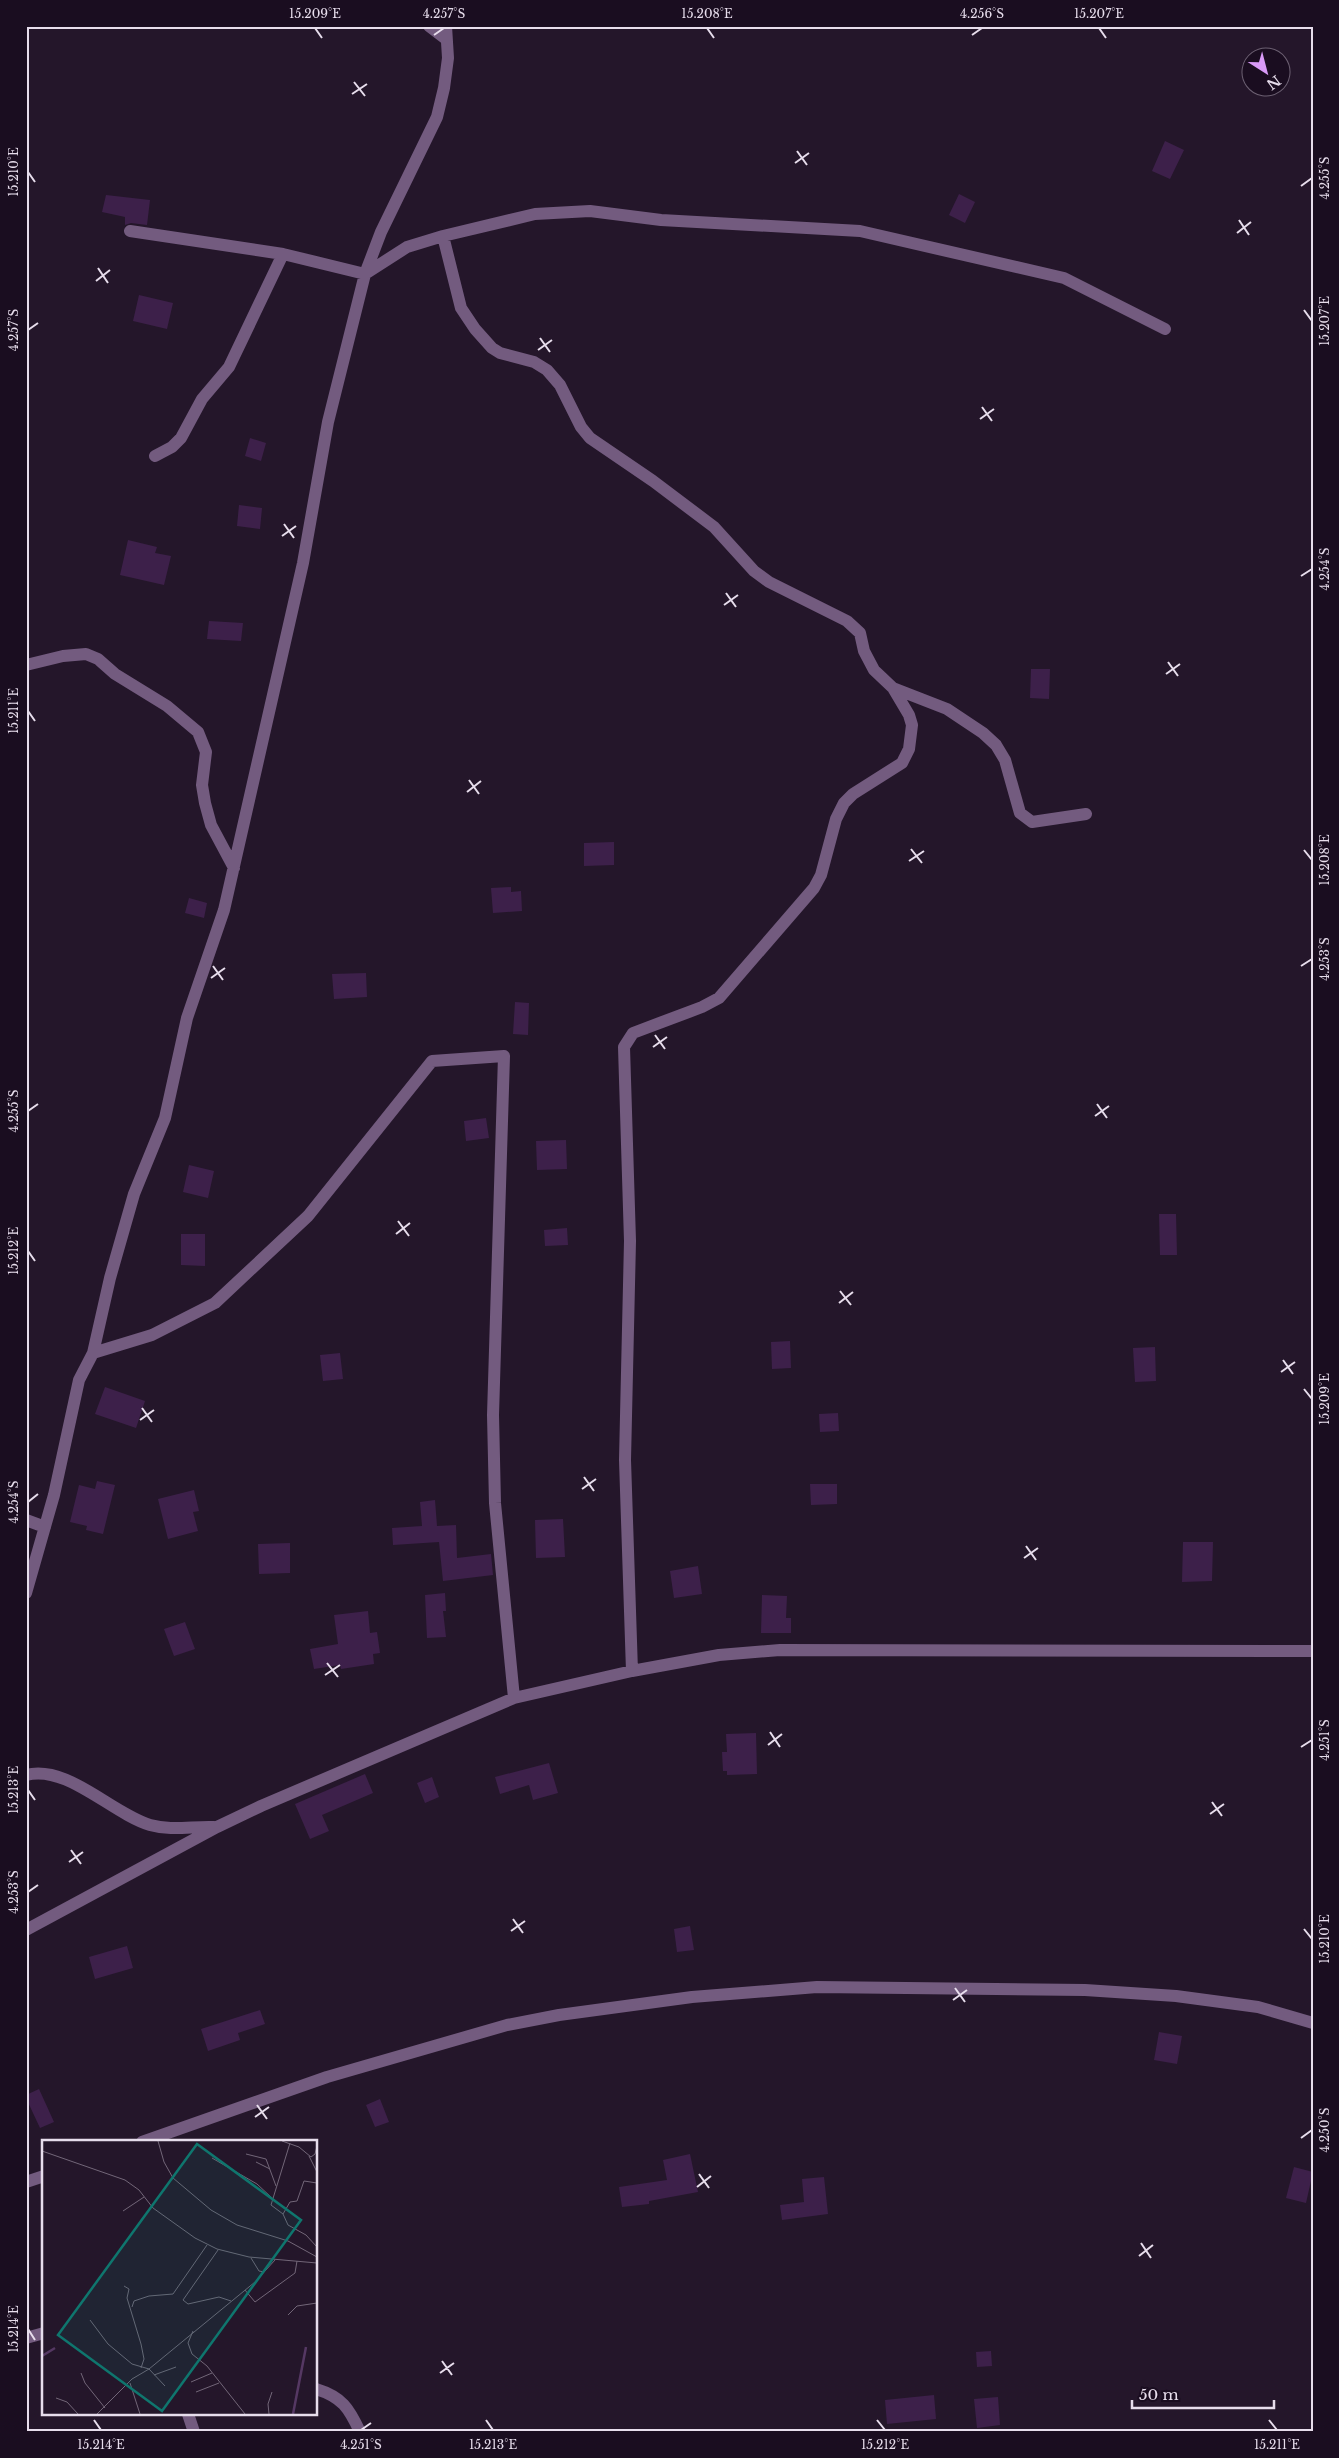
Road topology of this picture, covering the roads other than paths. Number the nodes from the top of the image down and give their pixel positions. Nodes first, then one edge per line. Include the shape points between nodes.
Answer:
1 (429, 26) edge
2 (446, 26) edge
3 (446, 40) junction
4 (130, 231) dead end
5 (443, 236) junction
6 (284, 254) junction
7 (365, 274) junction
8 (1165, 329) dead end
9 (155, 456) dead end
10 (26, 665) edge
11 (893, 688) junction
12 (1086, 814) dead end
13 (234, 868) junction
14 (93, 1353) junction
15 (26, 1520) edge
16 (45, 1527) junction
17 (26, 1593) edge
18 (1313, 1651) edge
19 (632, 1671) junction
20 (514, 1698) junction
21 (26, 1774) edge
22 (216, 1827) junction
23 (26, 1930) edge
24 (1313, 2023) edge
25 (148, 2140) edge
26 (42, 2177) edge
27 (26, 2182) edge
28 (42, 2334) edge
29 (26, 2338) edge
30 (318, 2390) edge
31 (189, 2416) edge
32 (194, 2432) edge
33 (360, 2432) edge

1 - 3 street
2 - 3 street
3 - 7 street via 448,58 437,117 381,232
4 - 6 street
5 - 7 street via 407,247
5 - 8 street via 535,214 590,212 661,220 860,231 1064,278
5 - 11 street via 461,308 492,348 534,362 547,370 560,385 590,438 714,527 754,571 847,621 860,633 864,651 874,670
6 - 7 street
6 - 9 street via 228,367 202,399 180,438 172,447
7 - 13 street via 328,422 303,563
10 - 13 street via 86,654 167,706 198,732 206,752 202,785 204,803 211,825
11 - 12 street via 947,709 984,733 1004,760 1020,813 1027,820
11 - 19 street via 912,725 909,749 902,763 853,794 844,804 814,888 719,998 633,1033 624,1047 630,1241 625,1460
13 - 14 street via 218,928 187,1018 165,1118 134,1194
14 - 16 street via 77,1388
14 - 20 street via 152,1335 215,1303 308,1216 432,1061 504,1056 494,1444 495,1503
15 - 16 street
16 - 17 street
18 - 19 street via 780,1650 719,1655
19 - 20 street
20 - 22 street
21 - 22 street via 42,1771 66,1779 130,1818 151,1825 166,1829
22 - 23 street
24 - 25 street via 1258,2007 1176,1996 1085,1990 817,1987 692,1997 507,2025 327,2077
26 - 27 street
28 - 29 street
30 - 33 street via 340,2399
31 - 32 street

